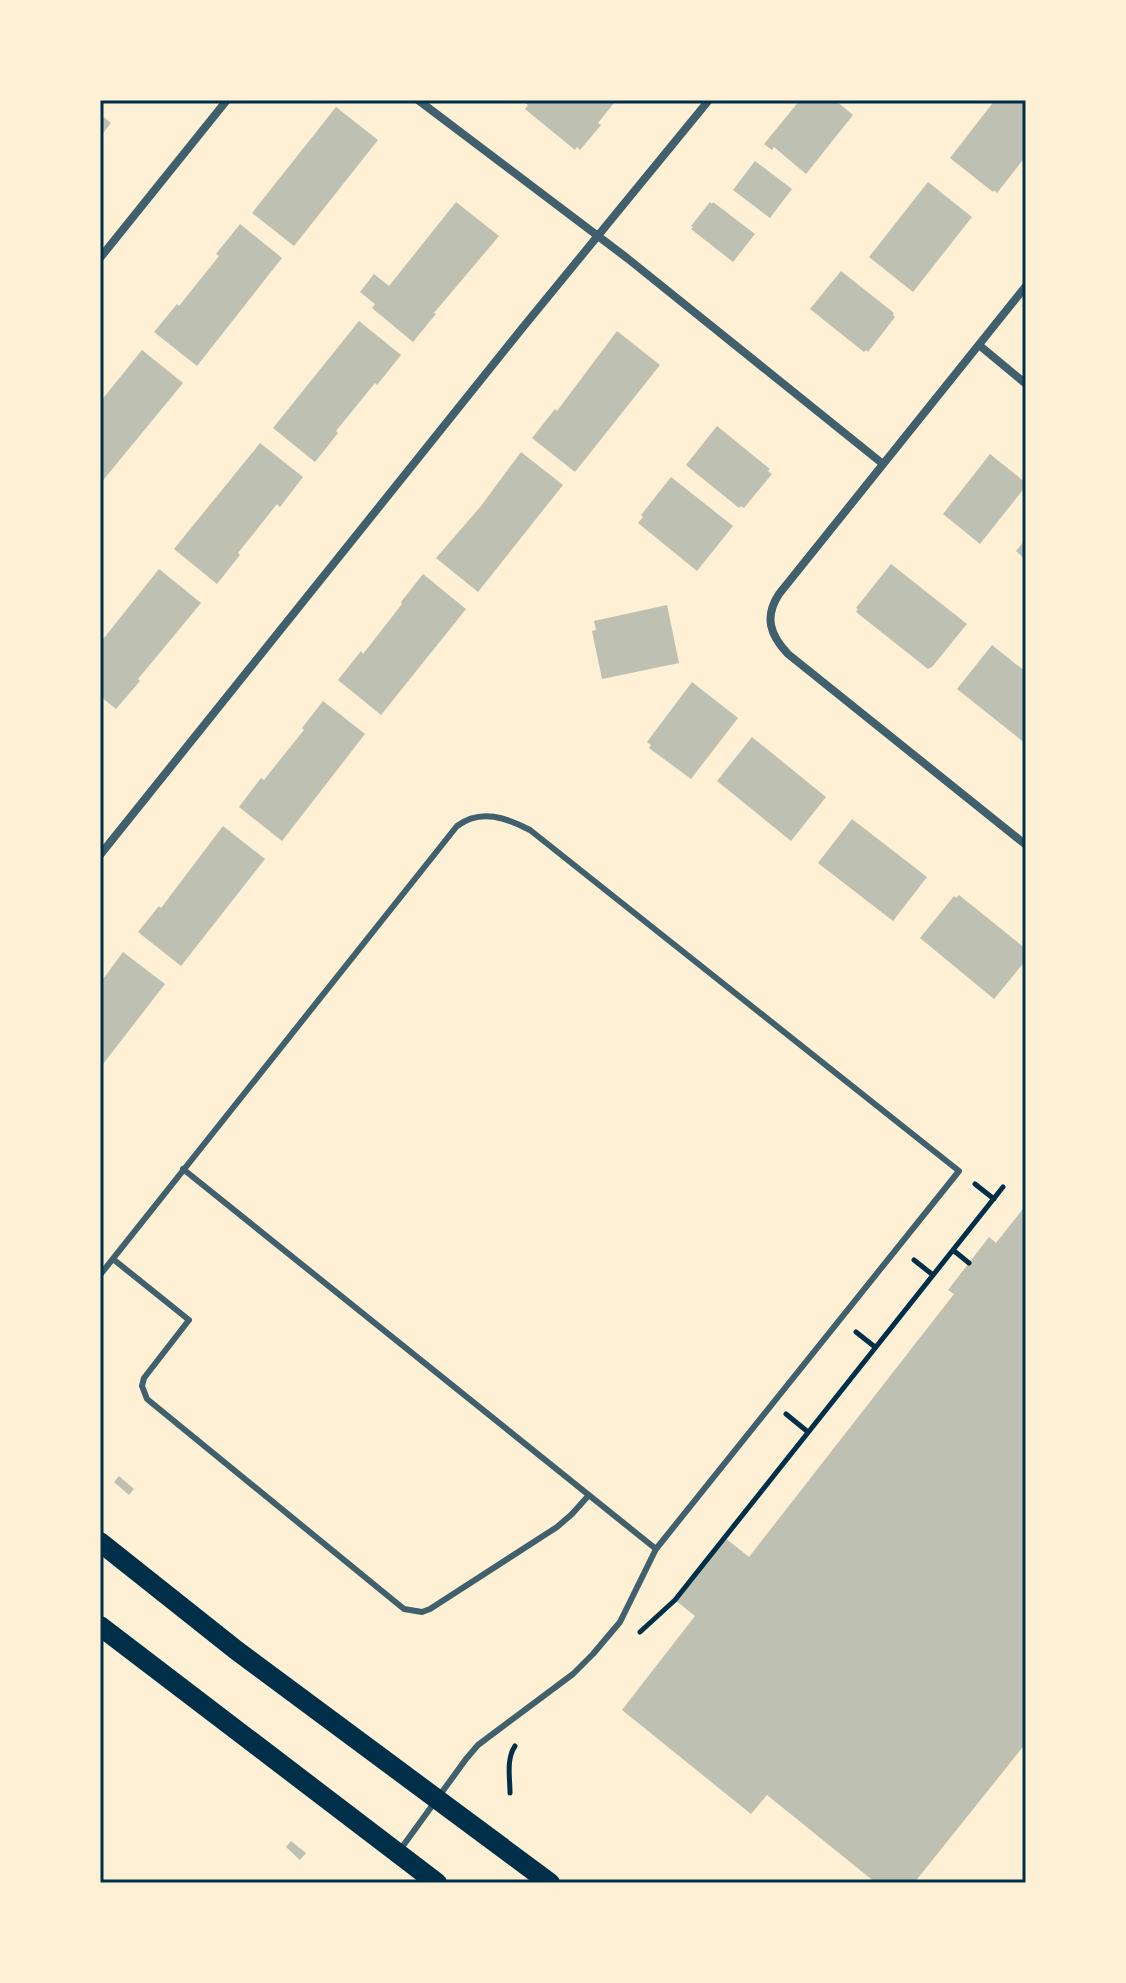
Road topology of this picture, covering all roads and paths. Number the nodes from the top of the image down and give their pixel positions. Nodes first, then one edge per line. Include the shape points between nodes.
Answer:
1 (227, 100) edge
2 (418, 100) edge
3 (709, 100) edge
4 (597, 236) junction
5 (100, 258) edge
6 (1026, 286) edge
7 (979, 345) junction
8 (1026, 384) edge
9 (883, 464) junction
10 (1026, 845) edge
11 (100, 855) edge
12 (183, 1169) junction
13 (1003, 1187) dead end
14 (953, 1250) junction
15 (113, 1259) junction
16 (969, 1263) dead end
17 (100, 1275) edge
18 (589, 1495) junction
19 (100, 1542) edge
20 (656, 1549) junction
21 (100, 1626) edge
22 (632, 1643) dead end
23 (519, 1743) dead end
24 (510, 1793) dead end
25 (437, 1798) junction
26 (397, 1853) junction
27 (437, 1883) edge
28 (550, 1883) edge

1 - 5 street
2 - 4 street
3 - 4 street
4 - 9 street
4 - 11 street
6 - 7 street
7 - 8 street
7 - 9 street
9 - 10 street via 776,599 771,630 788,654
12 - 15 lane
12 - 18 lane
12 - 20 lane via 457,826 491,816 515,822 546,842 959,1171
13 - 14 path
14 - 16 path
14 - 22 path via 675,1600
15 - 17 lane
15 - 18 lane via 189,1320 144,1378 147,1399 404,1609 430,1609 557,1527
18 - 20 lane
19 - 25 main road via 346,1734
20 - 25 lane via 620,1622 593,1654 478,1745
21 - 26 main road
23 - 24 path via 509,1759
25 - 26 lane
25 - 28 main road
26 - 27 main road

